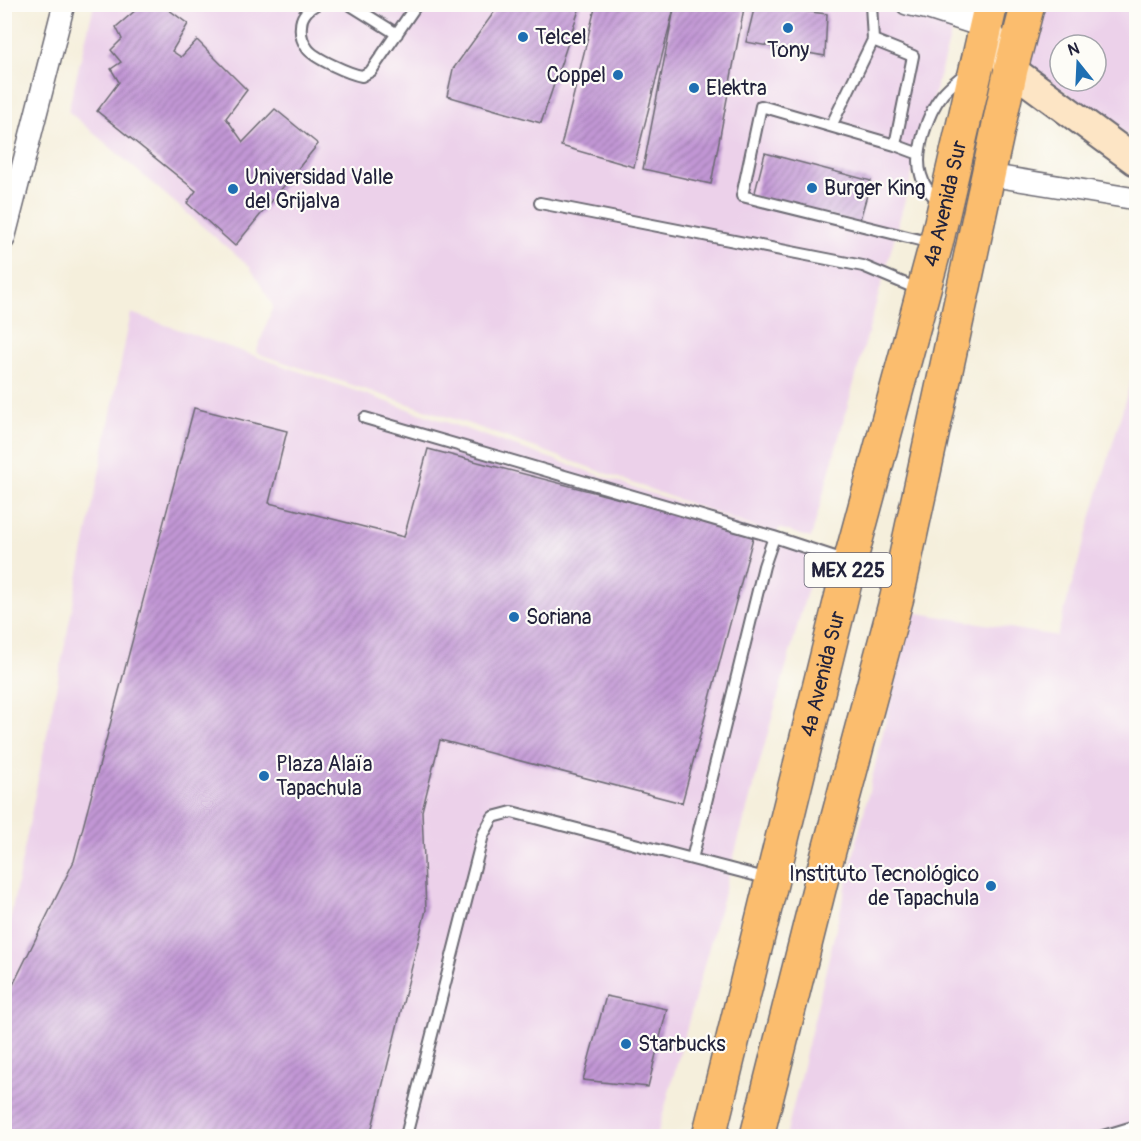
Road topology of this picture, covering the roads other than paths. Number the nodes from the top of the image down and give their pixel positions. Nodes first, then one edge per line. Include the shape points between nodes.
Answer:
1 (64, 4) edge
2 (317, 4) edge
3 (349, 4) edge
4 (417, 4) edge
5 (871, 4) edge
6 (907, 4) edge
7 (1028, 4) edge
8 (988, 16) edge
9 (397, 34) junction
10 (873, 40) junction
11 (978, 61) junction
12 (1011, 69) junction
13 (831, 126) junction
14 (895, 145) junction
15 (919, 154) junction
16 (1137, 161) edge
17 (989, 175) junction
18 (1137, 199) edge
19 (540, 203) dead end
20 (944, 208) junction
21 (4, 239) edge
22 (936, 244) junction
23 (923, 291) junction
24 (365, 418) dead end
25 (774, 537) junction
26 (850, 562) junction
27 (692, 859) junction
28 (773, 879) junction
29 (1137, 1126) edge
30 (406, 1137) edge
31 (709, 1137) edge
32 (757, 1137) edge
33 (1103, 1137) edge

1 - 21 street
2 - 9 lane via 308,9 301,21 300,37 308,51 349,74 362,76 371,71
3 - 9 lane
4 - 9 lane
5 - 10 lane
6 - 8 street
7 - 12 main road, 4a Avenida Sur / MEX 225
8 - 11 main road, 4a Avenida Sur / MEX 225
8 - 12 street
10 - 13 lane
10 - 14 lane via 913,56
11 - 15 lane via 942,95 926,126
11 - 20 main road, 4a Avenida Sur / MEX 225
12 - 16 street
12 - 17 main road, 4a Avenida Sur / MEX 225
13 - 14 lane
13 - 22 lane via 761,106 742,196
14 - 15 lane
15 - 20 lane via 920,174
17 - 18 street
17 - 32 main road, 4a Avenida Sur / MEX 225 via 897,597
19 - 23 lane via 863,266
20 - 22 main road, 4a Avenida Sur / MEX 225
22 - 23 main road, 4a Avenida Sur / MEX 225
23 - 26 main road, 4a Avenida Sur / MEX 225
24 - 25 lane
25 - 26 lane
25 - 27 lane
26 - 28 main road, 4a Avenida Sur / MEX 225
27 - 28 lane
27 - 30 lane via 512,812 493,817 483,835
28 - 31 main road, 4a Avenida Sur / MEX 225
29 - 33 lane

